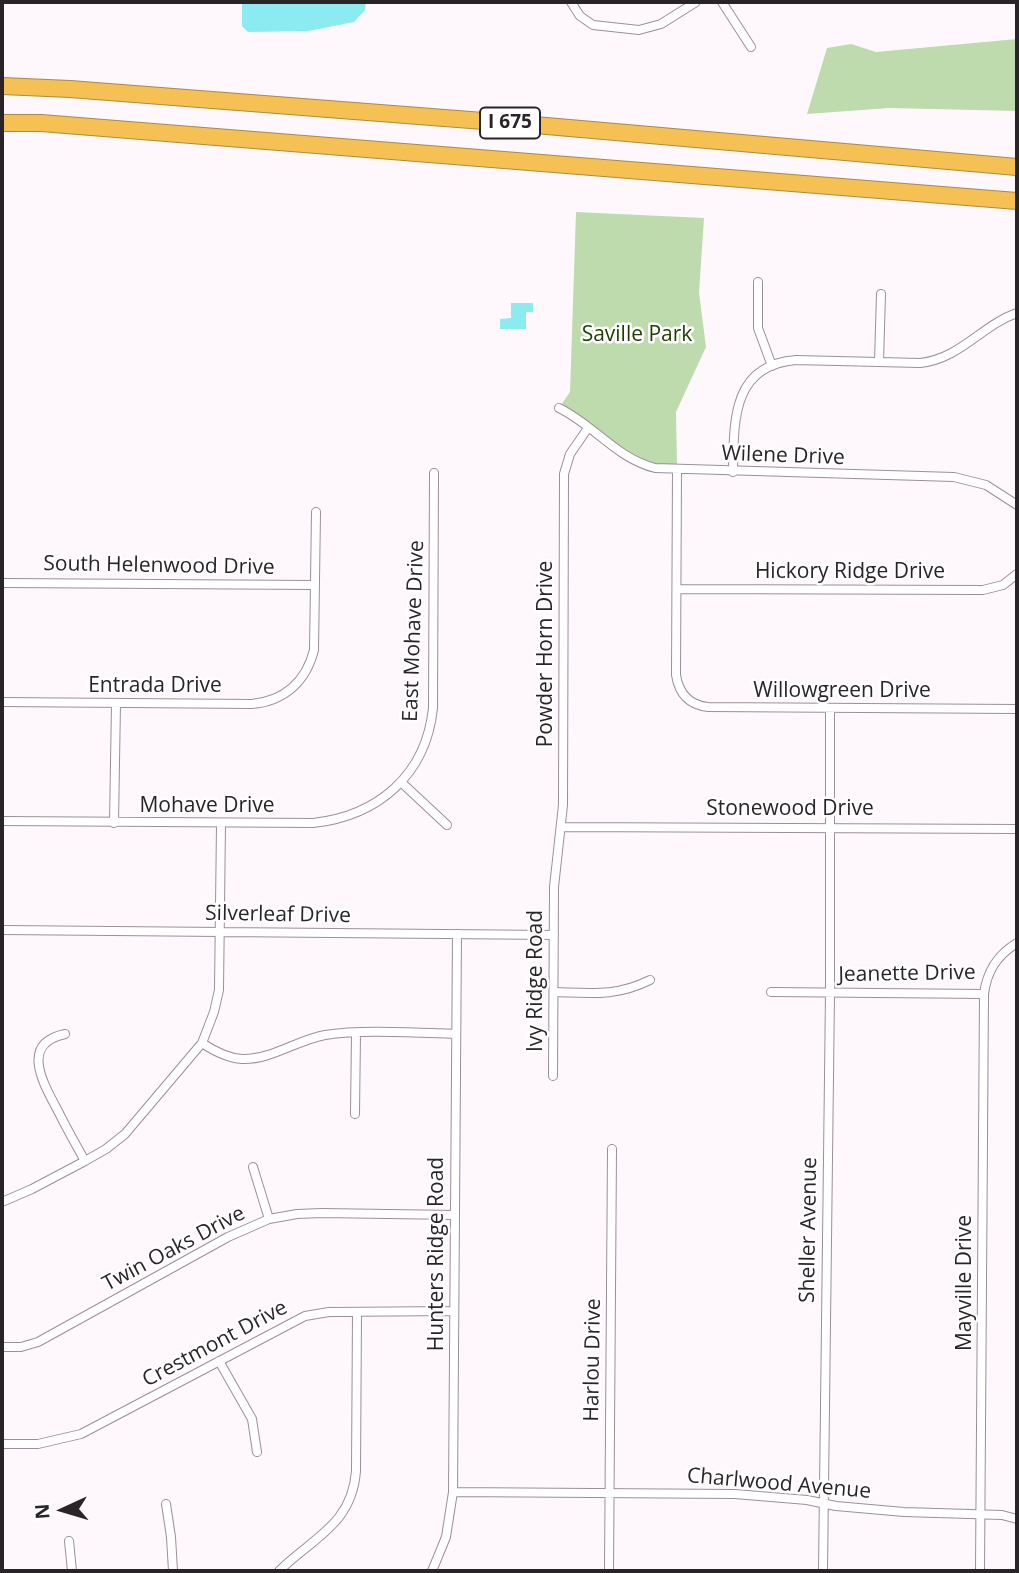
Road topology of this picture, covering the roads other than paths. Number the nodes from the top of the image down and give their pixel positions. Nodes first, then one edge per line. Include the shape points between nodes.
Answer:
1 (571, 2) edge
2 (696, 2) edge
3 (722, 2) edge
4 (751, 47) dead end
5 (2, 86) edge
6 (2, 123) edge
7 (1017, 167) edge
8 (1017, 202) edge
9 (758, 282) dead end
10 (881, 294) dead end
11 (1017, 313) edge
12 (879, 362) junction
13 (772, 366) junction
14 (559, 408) dead end
15 (589, 428) junction
16 (677, 470) junction
17 (733, 472) junction
18 (435, 473) dead end
19 (1016, 501) edge
20 (316, 512) dead end
21 (1017, 574) edge
22 (2, 583) edge
23 (316, 585) junction
24 (677, 589) junction
25 (2, 702) edge
26 (116, 703) junction
27 (830, 708) junction
28 (1017, 709) edge
29 (402, 783) junction
30 (2, 821) edge
31 (114, 823) junction
32 (221, 824) junction
33 (447, 825) dead end
34 (562, 827) junction
35 (830, 827) junction
36 (1017, 829) edge
37 (554, 887) joint
38 (2, 930) edge
39 (220, 932) junction
40 (457, 934) junction
41 (554, 935) junction
42 (1017, 943) edge
43 (650, 980) dead end
44 (554, 992) junction
45 (771, 992) dead end
46 (830, 993) junction
47 (984, 994) junction
48 (356, 1033) junction
49 (65, 1034) dead end
50 (456, 1034) junction
51 (202, 1042) junction
52 (553, 1076) dead end
53 (355, 1114) dead end
54 (612, 1149) dead end
55 (85, 1161) junction
56 (253, 1167) dead end
57 (2, 1202) edge
58 (455, 1214) junction
59 (269, 1219) junction
60 (454, 1311) junction
61 (357, 1312) junction
62 (2, 1347) edge
63 (219, 1361) junction
64 (2, 1444) edge
65 (257, 1452) dead end
66 (453, 1492) junction
67 (609, 1495) junction
68 (824, 1503) junction
69 (166, 1504) dead end
70 (980, 1514) junction
71 (1017, 1519) edge
72 (69, 1541) dead end
73 (72, 1571) edge
74 (173, 1571) edge
75 (279, 1571) edge
76 (432, 1571) edge
77 (608, 1571) edge
78 (823, 1571) edge
79 (980, 1571) edge

1 - 2 street via 593,25 639,30 661,24
3 - 4 street
5 - 7 highway, I 675 via 535,125
6 - 8 highway, I 675
9 - 13 street via 758,328
10 - 12 street
11 - 12 street via 936,360
12 - 13 street via 796,360
13 - 17 street via 752,380 738,402
14 - 15 street, Wilene Drive
15 - 16 street, Wilene Drive via 635,462
15 - 34 street, Powder Horn Drive via 570,454 564,474
16 - 17 street, Wilene Drive
16 - 24 street
17 - 19 street, Wilene Drive via 954,477 986,485
18 - 29 street, East Mohave Drive via 432,717 427,739
20 - 23 street
21 - 24 street, Hickory Ridge Drive via 1003,585 983,590
22 - 23 street, South Helenwood Drive
23 - 26 street, Entrada Drive via 311,663 284,695 262,704
24 - 27 street, Willowgreen Drive via 677,683 687,699 704,707
25 - 26 street, Entrada Drive
26 - 31 street
27 - 28 street, Willowgreen Drive
27 - 35 street, Sheller Avenue
29 - 32 street, Mohave Drive via 374,804 331,820
29 - 33 street
30 - 31 street, Mohave Drive
31 - 32 street, Mohave Drive
32 - 39 street
34 - 35 street, Stonewood Drive
34 - 37 street, Powder Horn Drive
35 - 36 street, Stonewood Drive
35 - 46 street, Sheller Avenue
37 - 41 street, Ivy Ridge Road
38 - 39 street, Silverleaf Drive
39 - 40 street, Silverleaf Drive
39 - 51 street via 218,1000
40 - 41 street, Silverleaf Drive
40 - 50 street, Hunters Ridge Road
41 - 44 street, Ivy Ridge Road
42 - 47 street, Jeanette Drive via 992,967
43 - 44 street via 613,993
44 - 52 street, Ivy Ridge Road
45 - 46 street, Jeanette Drive
46 - 47 street, Jeanette Drive
46 - 68 street, Sheller Avenue
47 - 70 street, Mayville Drive
48 - 50 street
48 - 51 street via 312,1038 253,1059 234,1058
48 - 53 street
49 - 55 street via 42,1046 38,1069
50 - 58 street, Hunters Ridge Road
51 - 55 street via 125,1134
54 - 67 street, Harlou Drive
55 - 57 street
56 - 59 street
58 - 59 street, Twin Oaks Drive via 321,1213
58 - 60 street, Hunters Ridge Road
59 - 62 street, Twin Oaks Drive via 38,1342
60 - 61 street, Crestmont Drive
60 - 66 street, Hunters Ridge Road
61 - 63 street, Crestmont Drive via 306,1316
61 - 75 street via 353,1490 333,1526
63 - 64 street, Crestmont Drive via 81,1434 46,1443
63 - 65 street via 252,1419
66 - 67 street, Charlwood Avenue
66 - 76 street, Hunters Ridge Road via 446,1537
67 - 68 street, Charlwood Avenue via 735,1494
67 - 77 street, Harlou Drive
68 - 70 street, Charlwood Avenue
68 - 78 street, Sheller Avenue
69 - 74 street
70 - 71 street, Charlwood Avenue
70 - 79 street, Mayville Drive
72 - 73 street

